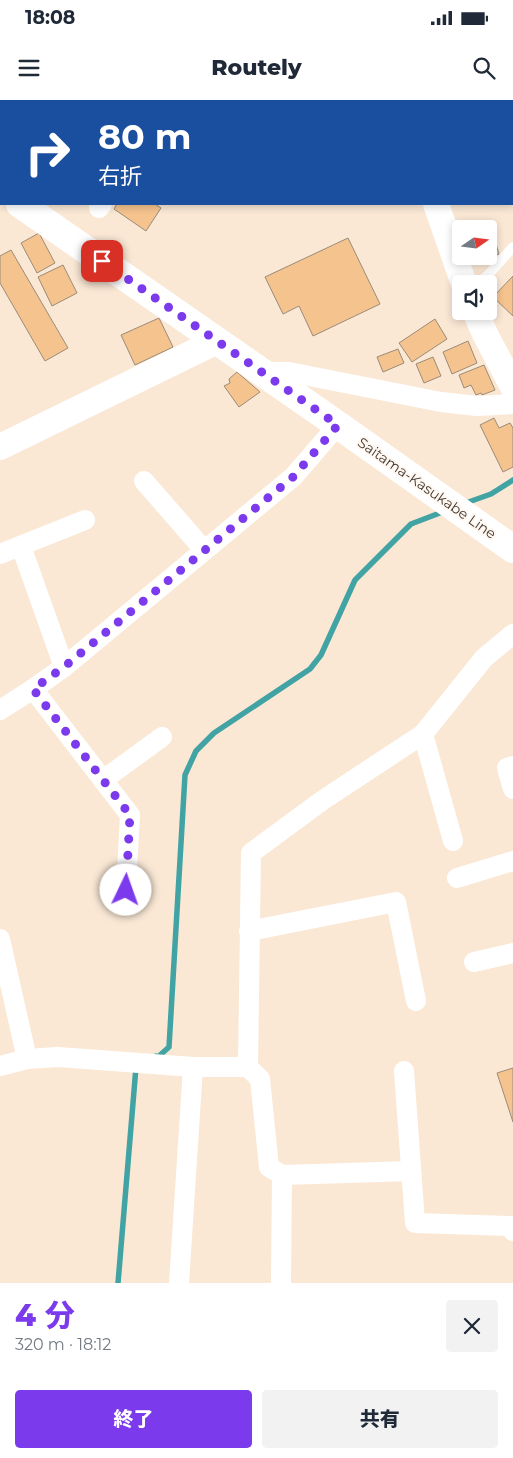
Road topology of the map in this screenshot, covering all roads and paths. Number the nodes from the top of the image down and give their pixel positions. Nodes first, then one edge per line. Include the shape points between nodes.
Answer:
1 (21, 205) edge
2 (436, 205) edge
3 (513, 247) edge
4 (461, 275) edge
5 (488, 275) edge
6 (479, 320) edge
7 (217, 341) junction
8 (261, 372) junction
9 (513, 387) edge
10 (513, 404) edge
11 (338, 425) junction
12 (0, 447) edge
13 (144, 481) dead end
14 (85, 520) dead end
15 (21, 546) junction
16 (513, 549) edge
17 (204, 550) junction
18 (0, 554) edge
19 (513, 634) edge
20 (64, 667) junction
21 (33, 689) junction
22 (0, 709) edge
23 (423, 734) junction
24 (162, 737) dead end
25 (513, 766) edge
26 (103, 780) junction
27 (513, 789) edge
28 (453, 841) dead end
29 (513, 861) edge
30 (457, 878) dead end
31 (126, 890) dead end
32 (249, 931) junction
33 (0, 939) edge
34 (513, 953) edge
35 (474, 962) dead end
36 (416, 1001) dead end
37 (27, 1059) junction
38 (0, 1066) edge
39 (193, 1067) junction
40 (248, 1067) junction
41 (404, 1071) dead end
42 (410, 1171) junction
43 (282, 1175) junction
44 (513, 1232) edge
45 (178, 1283) edge
46 (281, 1283) edge

1 - 7 main road, Saitama-Kasukabe Line
2 - 4 street
3 - 5 lane
6 - 9 street
7 - 8 main road, Saitama-Kasukabe Line
7 - 12 street
8 - 10 street via 289,372 441,402 477,406
8 - 11 main road, Saitama-Kasukabe Line
11 - 16 main road, Saitama-Kasukabe Line
11 - 17 street via 293,477
13 - 17 street
14 - 15 street
15 - 18 street
15 - 20 street
17 - 20 street
19 - 23 street via 484,658
20 - 21 street
21 - 22 street
21 - 26 street
23 - 28 street
23 - 32 street via 250,853
24 - 26 street
25 - 27 street via 507,768
26 - 31 street via 130,815
29 - 30 street
32 - 36 street via 396,902
32 - 40 street
33 - 37 street
34 - 35 street
37 - 38 street
37 - 39 street via 58,1057
39 - 40 street
39 - 45 street
40 - 43 street via 260,1079 268,1167
41 - 42 street
42 - 43 street
42 - 44 street via 415,1223 510,1226
43 - 46 street

